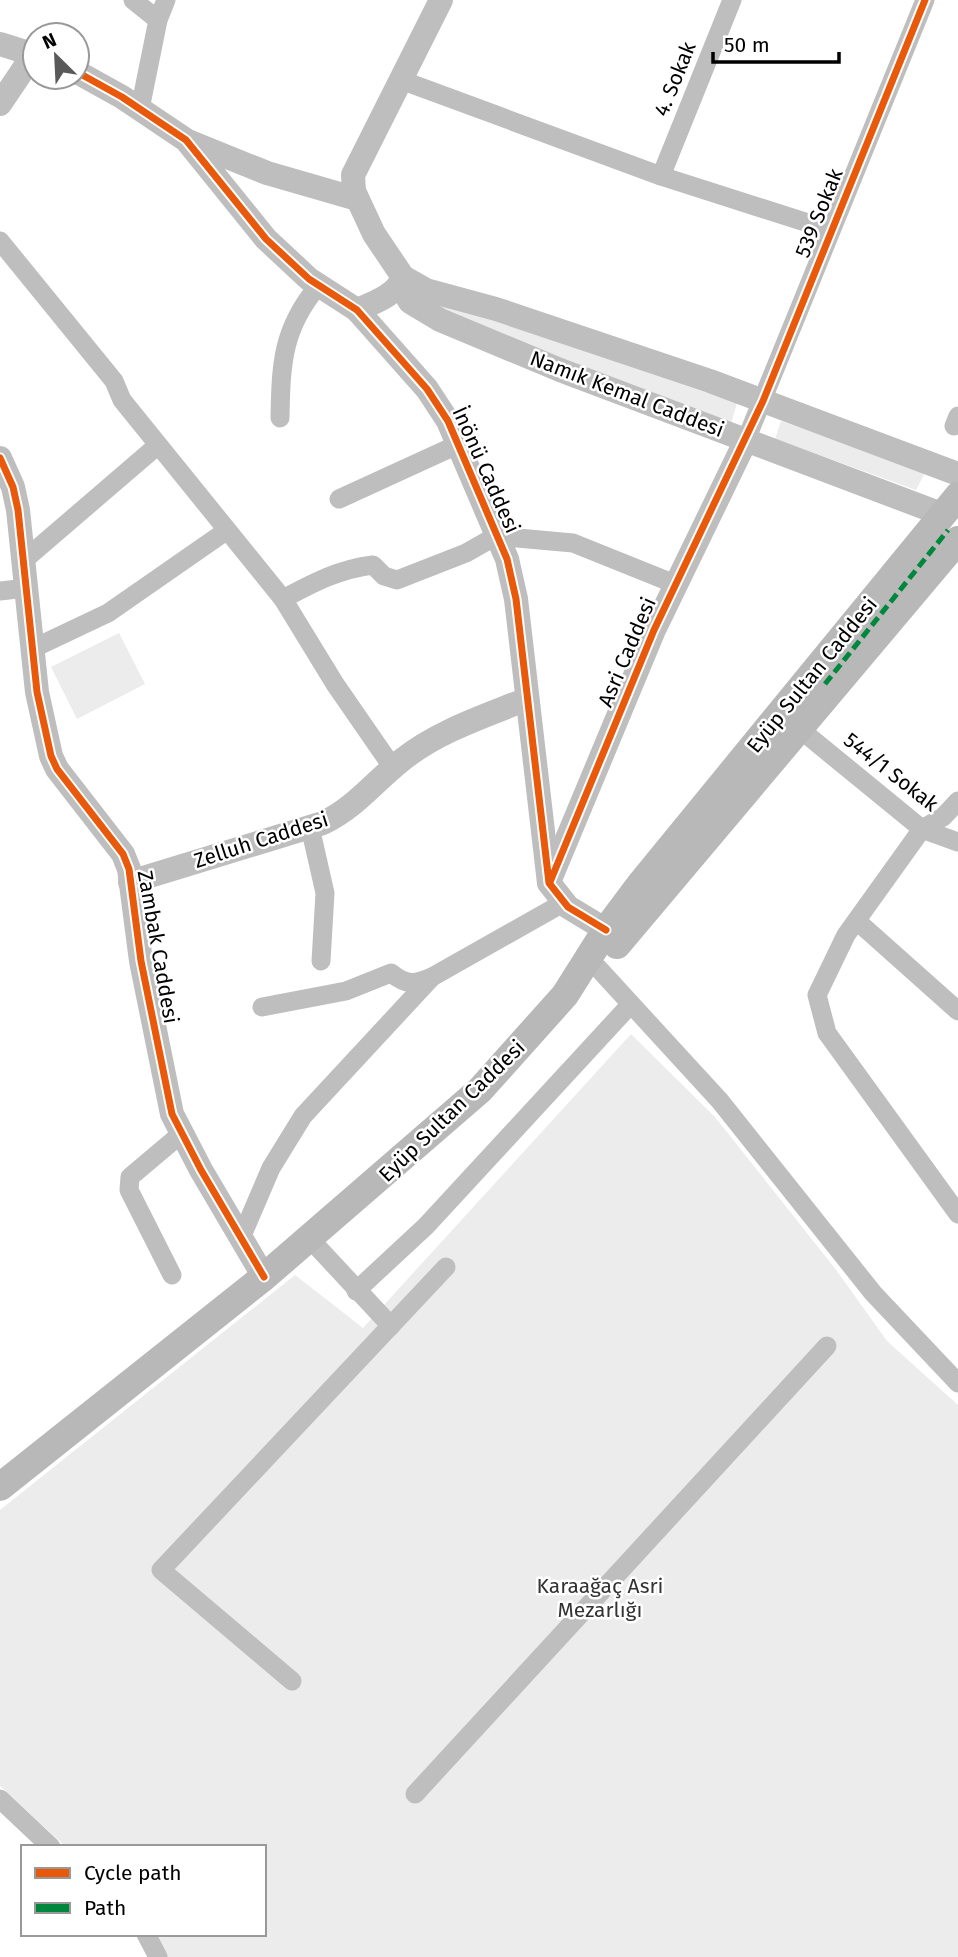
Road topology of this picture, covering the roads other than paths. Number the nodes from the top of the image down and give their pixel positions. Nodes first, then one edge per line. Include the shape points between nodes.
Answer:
1 (133, 0) edge
2 (166, 0) edge
3 (441, 0) edge
4 (732, 0) edge
5 (925, 0) edge
6 (158, 20) junction
7 (0, 44) edge
8 (21, 51) edge
9 (21, 74) edge
10 (91, 80) edge
11 (401, 80) junction
12 (0, 104) edge
13 (140, 109) junction
14 (186, 140) junction
15 (661, 176) junction
16 (357, 199) junction
17 (830, 230) junction
18 (0, 241) edge
19 (402, 281) junction
20 (318, 286) junction
21 (357, 310) junction
22 (763, 401) junction
23 (281, 418) dead end
24 (746, 440) junction
25 (459, 444) junction
26 (158, 445) junction
27 (0, 458) edge
28 (958, 474) edge
29 (339, 499) dead end
30 (951, 505) edge
31 (226, 531) junction
32 (496, 536) junction
33 (958, 540) edge
34 (23, 561) junction
35 (675, 584) junction
36 (26, 588) junction
37 (0, 591) edge
38 (283, 599) junction
39 (32, 649) junction
40 (527, 699) junction
41 (801, 730) junction
42 (393, 768) junction
43 (958, 801) edge
44 (310, 827) junction
45 (922, 829) junction
46 (958, 842) edge
47 (130, 882) junction
48 (556, 893) junction
49 (857, 920) junction
50 (606, 930) junction
51 (321, 961) dead end
52 (598, 968) junction
53 (432, 977) junction
54 (565, 995) junction
55 (630, 1005) junction
56 (262, 1007) dead end
57 (958, 1012) edge
58 (181, 1134) junction
59 (958, 1214) edge
60 (241, 1238) junction
61 (310, 1239) junction
62 (446, 1267) dead end
63 (172, 1275) dead end
64 (264, 1277) junction
65 (356, 1291) junction
66 (391, 1326) junction
67 (827, 1346) dead end
68 (954, 1372) edge
69 (0, 1487) edge
70 (292, 1681) dead end
71 (415, 1794) dead end
72 (0, 1799) edge
73 (49, 1845) edge
74 (147, 1936) edge
75 (158, 1957) edge

1 - 6 street
2 - 6 street
3 - 11 street, Namık Kemal Caddesi
4 - 15 street, 4. Sokak
5 - 17 street, 539 Sokak
6 - 13 street
7 - 8 street
9 - 12 street
10 - 13 street, İnönü Caddesi
11 - 15 street
11 - 16 street, Namık Kemal Caddesi via 355,167 352,183
13 - 14 street, İnönü Caddesi
14 - 16 street via 267,173
14 - 20 street, İnönü Caddesi via 244,216
15 - 17 street
16 - 19 street, Namık Kemal Caddesi
17 - 22 street, 539 Sokak
18 - 26 street via 114,381 122,400
19 - 21 street via 381,299
19 - 22 street
19 - 24 street, Namık Kemal Caddesi via 410,302 440,320
20 - 21 street, İnönü Caddesi
20 - 23 street via 300,308 285,340
21 - 25 street, İnönü Caddesi via 432,397
22 - 24 street, 539 Sokak
22 - 28 street
24 - 30 street, Namık Kemal Caddesi
24 - 35 street, Asri Caddesi
25 - 29 street
25 - 32 street, İnönü Caddesi
26 - 31 street
26 - 34 street
27 - 34 street, Zambak Caddesi via 13,487
30 - 50 main road, Eyüp Sultan Caddesi
31 - 38 street
31 - 39 street via 108,613
32 - 35 street via 573,543
32 - 38 street via 397,580 373,565 355,567 324,576
32 - 40 street, İnönü Caddesi via 507,559 516,599
33 - 41 main road
34 - 36 street, Zambak Caddesi
35 - 48 street, Asri Caddesi
36 - 37 street
36 - 39 street, Zambak Caddesi
38 - 42 street
39 - 47 street, Zambak Caddesi via 51,756 123,854
40 - 42 street, Zelluh Caddesi via 464,724
40 - 48 street, İnönü Caddesi
41 - 45 street, 544/1 Sokak
41 - 52 main road
42 - 44 street, Zelluh Caddesi via 347,811
43 - 45 street
44 - 47 street, Zelluh Caddesi
44 - 51 street via 325,893
45 - 46 street, 544/1 Sokak
45 - 49 street
47 - 58 street, Zambak Caddesi via 169,1101
48 - 50 street
48 - 53 street
49 - 57 street
49 - 59 street via 817,995 827,1033
50 - 54 main road, Eyüp Sultan Caddesi
52 - 54 main road
52 - 55 street
53 - 56 street via 405,984 391,973 338,993
53 - 60 street via 303,1116 271,1168
54 - 61 main road, Eyüp Sultan Caddesi via 480,1090
55 - 65 street via 426,1226
55 - 68 street via 719,1101 873,1293
58 - 60 street, Zambak Caddesi
58 - 63 street via 130,1177 129,1190
60 - 64 street, Zambak Caddesi
61 - 64 main road, Eyüp Sultan Caddesi
61 - 65 street
62 - 66 street
64 - 69 main road, Eyüp Sultan Caddesi
65 - 66 street
66 - 70 street via 161,1570
67 - 71 street
72 - 73 street
74 - 75 street

